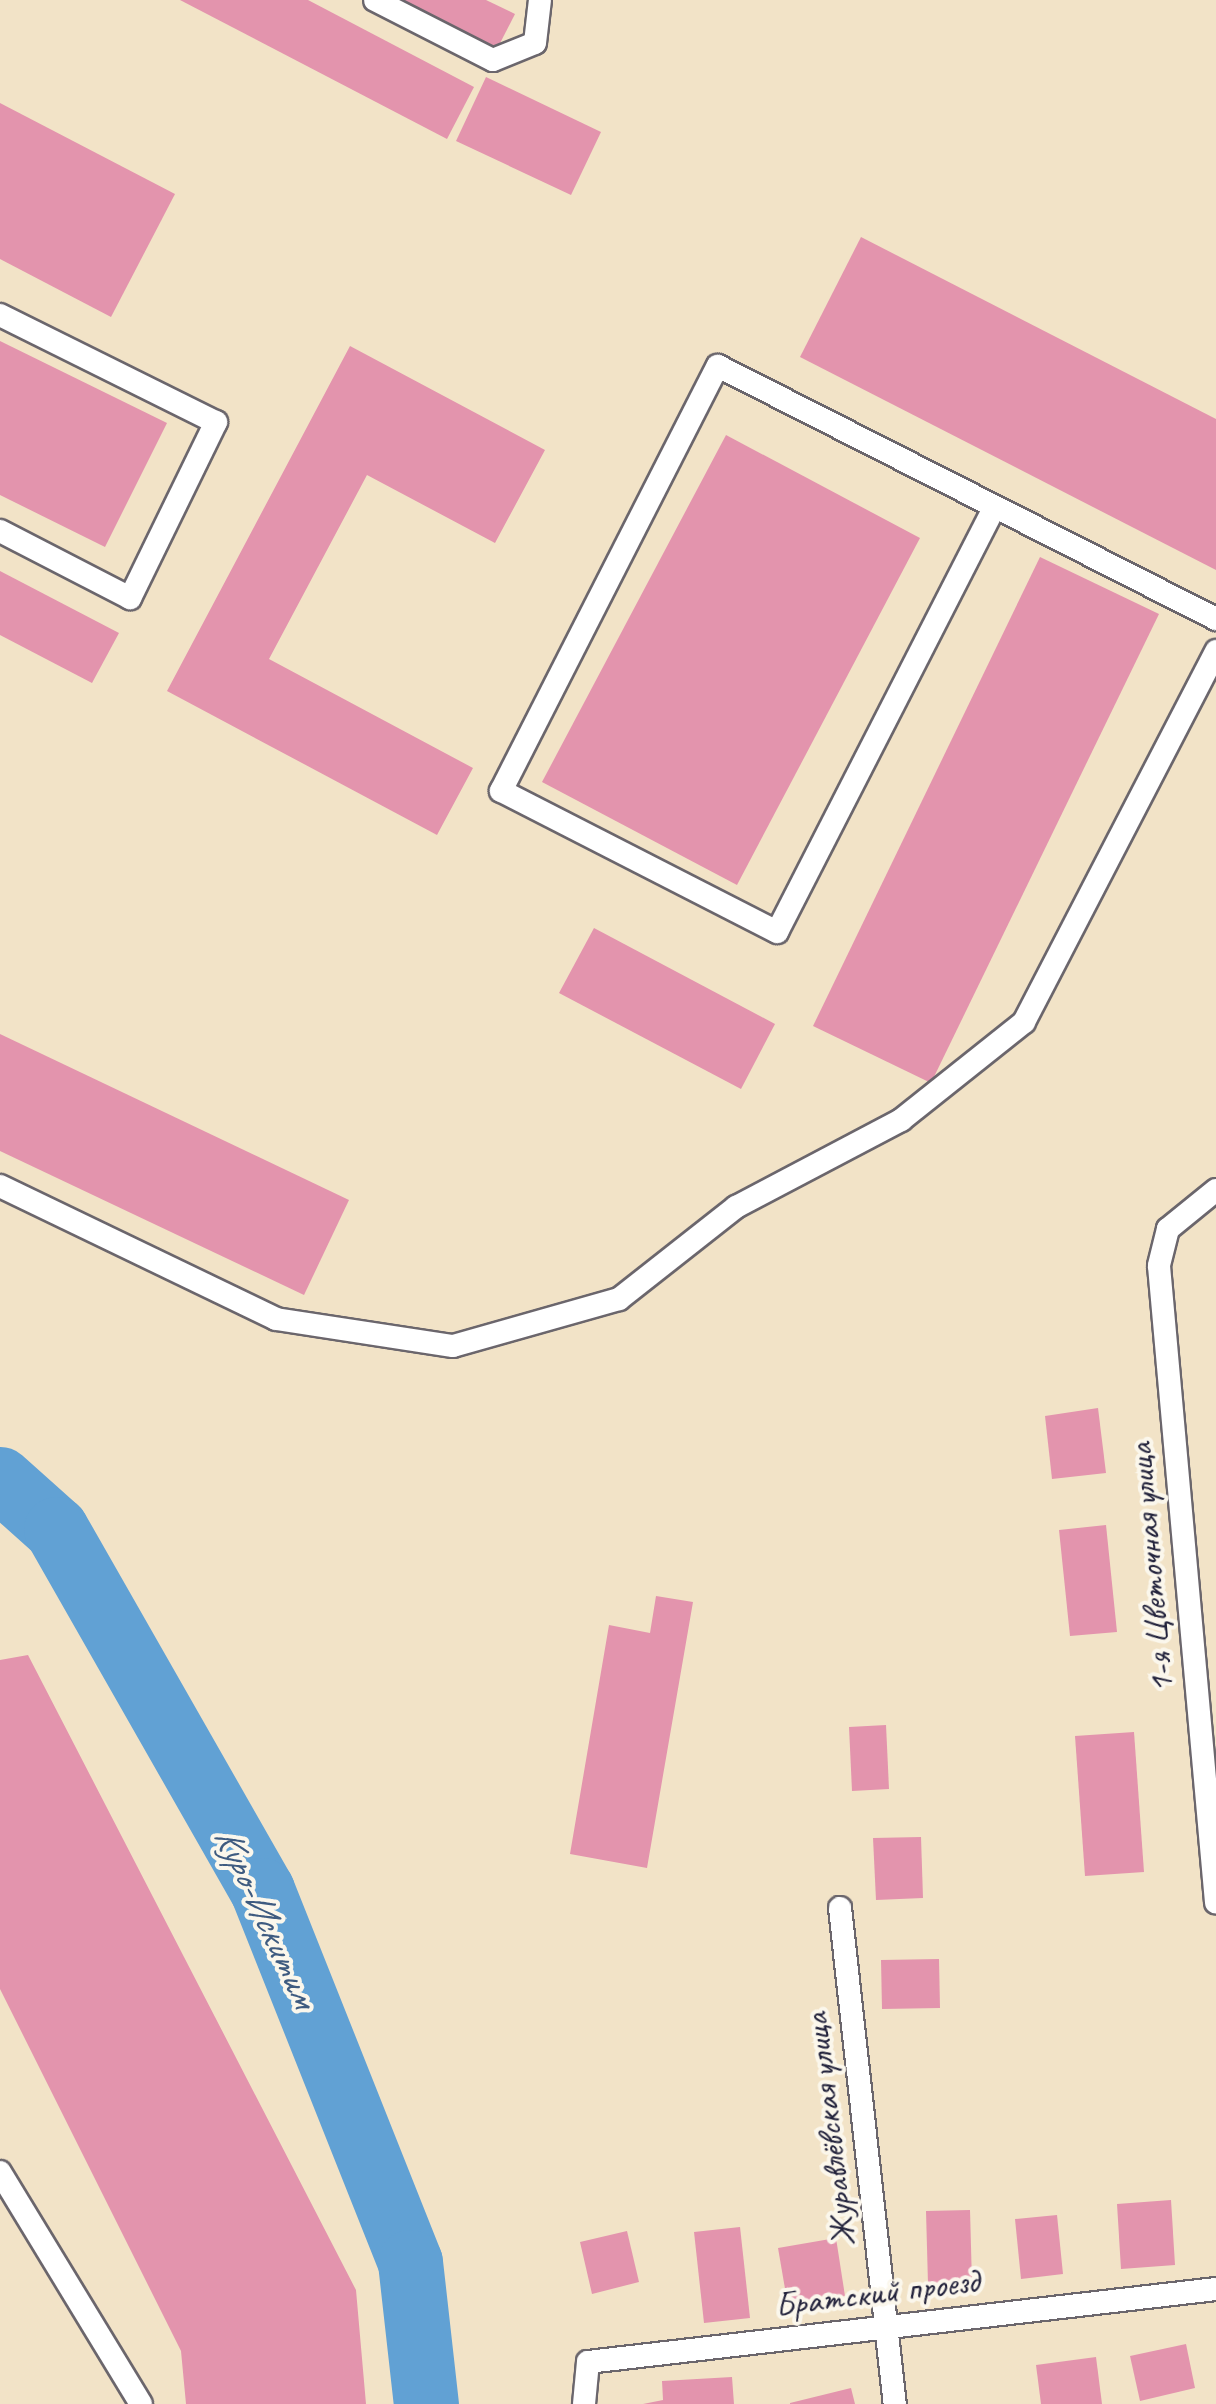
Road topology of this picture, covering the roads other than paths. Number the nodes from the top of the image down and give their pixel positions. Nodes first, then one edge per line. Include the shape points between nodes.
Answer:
1 (375, 0) edge
2 (540, 0) edge
3 (0, 315) edge
4 (994, 508) junction
5 (0, 532) edge
6 (1216, 619) edge
7 (1216, 651) edge
8 (0, 1186) edge
9 (1216, 1190) edge
10 (1216, 1902) edge
11 (840, 1908) dead end
12 (0, 2172) edge
13 (1216, 2290) edge
14 (888, 2326) junction
15 (141, 2404) edge
16 (584, 2404) edge
17 (895, 2404) edge

1 - 2 lane via 493,60 535,43
3 - 5 lane via 216,422 130,598
4 - 4 lane via 718,366 501,791 777,932
4 - 6 lane
7 - 8 lane via 1024,1022 901,1120 736,1206 619,1299 453,1346 276,1319
9 - 10 lane, 1-я Цветочная улица via 1168,1229 1159,1266
11 - 14 lane, Журавлёвская улица
12 - 15 lane
13 - 14 lane, Братский проезд
14 - 16 lane, Братский проезд via 588,2362
14 - 17 lane, Журавлёвская улица

